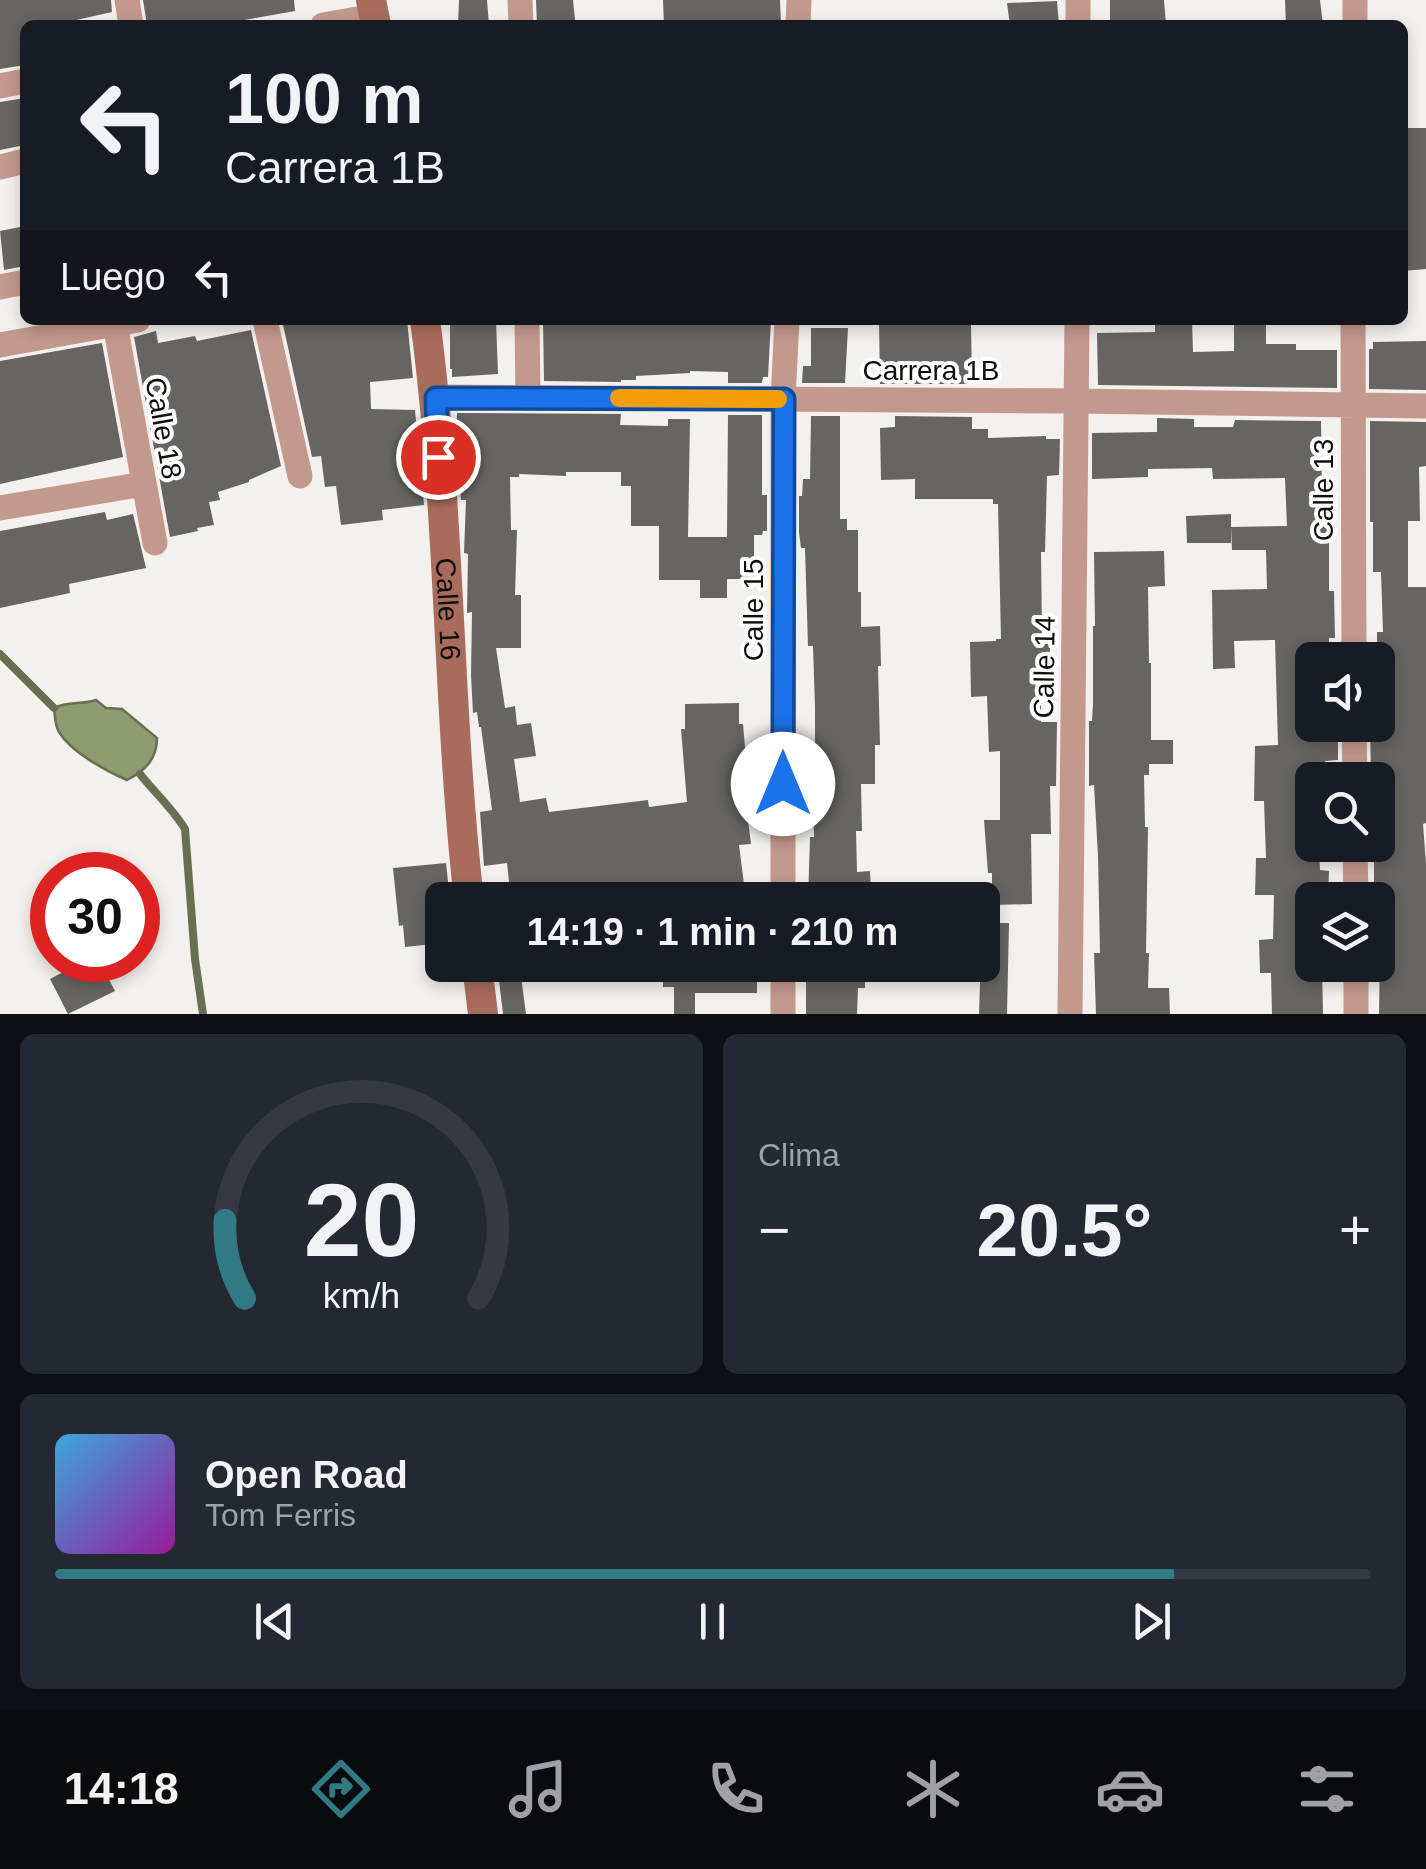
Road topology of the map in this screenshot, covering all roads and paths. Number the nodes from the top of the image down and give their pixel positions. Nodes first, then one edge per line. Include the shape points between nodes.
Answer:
1 (374, 14) edge
2 (347, 20) edge
3 (110, 325) edge
4 (126, 325) edge
5 (266, 325) edge
6 (426, 325) edge
7 (526, 325) edge
8 (786, 325) edge
9 (1076, 325) edge
10 (1353, 325) edge
11 (0, 346) edge
12 (436, 398) junction
13 (528, 398) junction
14 (784, 399) junction
15 (1076, 401) junction
16 (1352, 406) junction
17 (1426, 406) edge
18 (300, 476) dead end
19 (144, 484) junction
20 (0, 508) edge
21 (156, 543) dead end
22 (1354, 642) edge
23 (468, 882) edge
24 (783, 882) edge
25 (479, 982) edge
26 (783, 982) edge
27 (1356, 982) edge
28 (482, 1014) edge
29 (782, 1014) edge
30 (1070, 1014) edge
31 (1356, 1014) edge

1 - 2 street
3 - 11 street
4 - 19 street, Calle 18
5 - 18 street
6 - 12 street, Calle 16
7 - 13 street
8 - 14 street, Calle 15
9 - 15 street, Calle 14
10 - 16 street, Calle 13
12 - 13 street, Carrera 1B
12 - 23 street, Calle 16
13 - 14 street, Carrera 1B
14 - 15 street, Carrera 1B
14 - 24 street, Calle 15
15 - 16 street, Carrera 1B
15 - 30 street, Calle 14
16 - 17 street, Carrera 1B
16 - 22 street, Calle 13
19 - 20 street
19 - 21 street, Calle 18
25 - 28 street
26 - 29 street
27 - 31 street

